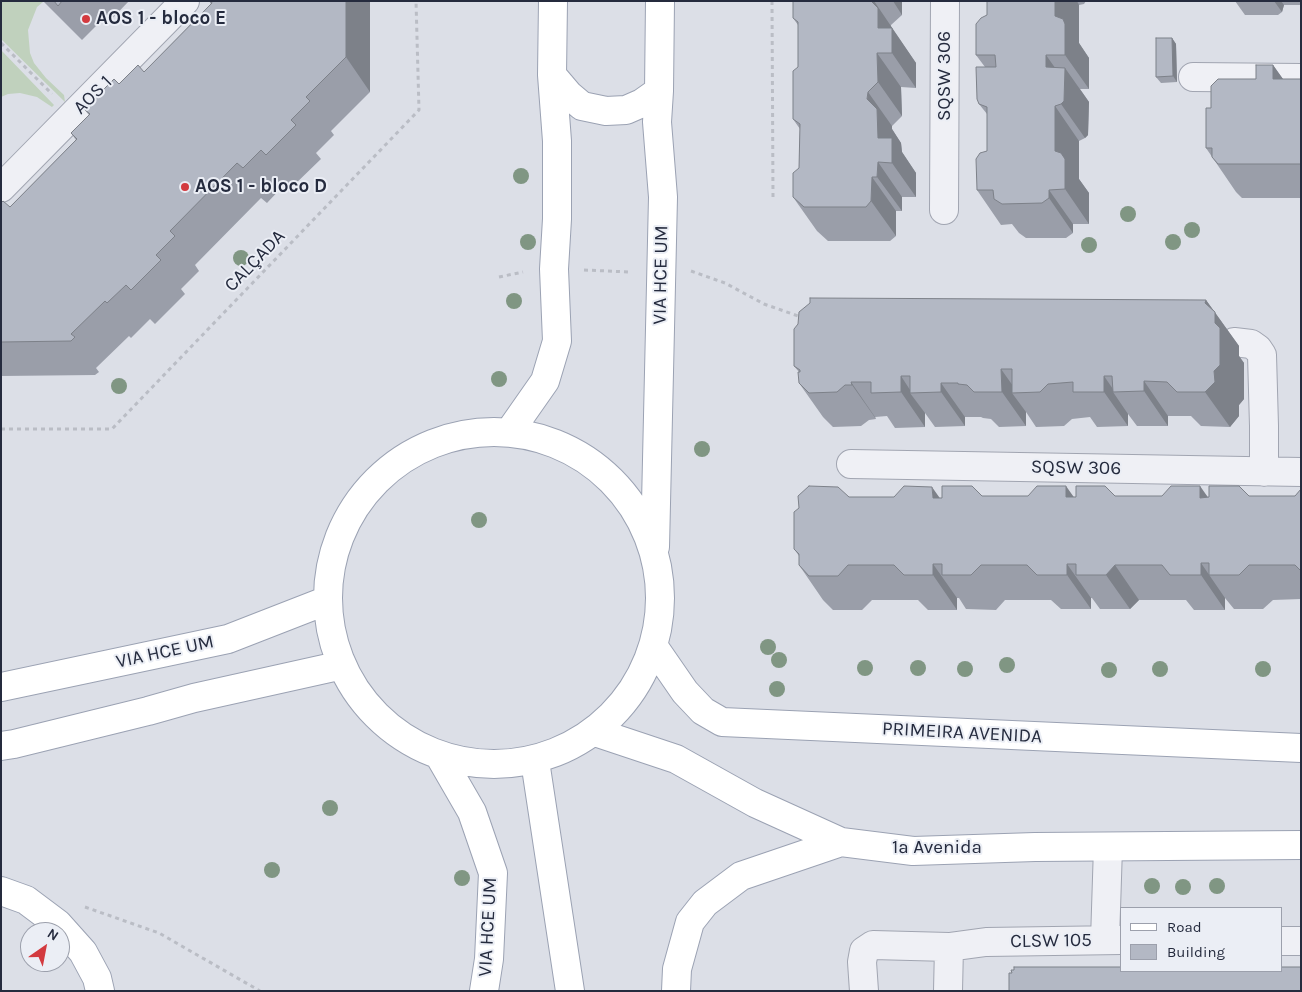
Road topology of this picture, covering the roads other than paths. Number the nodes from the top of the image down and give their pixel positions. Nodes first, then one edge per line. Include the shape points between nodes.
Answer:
1 (185, 1) edge
2 (553, 1) edge
3 (660, 1) edge
4 (945, 1) edge
5 (552, 75) junction
6 (1193, 77) dead end
7 (1301, 78) edge
8 (659, 91) junction
9 (1, 188) edge
10 (944, 210) dead end
11 (1234, 342) dead end
12 (510, 431) junction
13 (851, 464) dead end
14 (1264, 472) junction
15 (1301, 472) edge
16 (655, 550) junction
17 (323, 602) junction
18 (656, 650) junction
19 (338, 666) junction
20 (1, 687) edge
21 (598, 733) junction
22 (1, 746) edge
23 (1301, 748) edge
24 (439, 755) junction
25 (536, 761) junction
26 (841, 842) junction
27 (1301, 845) edge
28 (1108, 847) junction
29 (1, 890) edge
30 (1113, 940) edge
31 (1282, 941) edge
32 (1301, 941) edge
33 (949, 947) junction
34 (100, 991) edge
35 (484, 991) edge
36 (570, 991) edge
37 (676, 991) edge
38 (864, 991) edge
39 (948, 991) edge

1 - 9 street, AOS 1
2 - 5 main road
3 - 8 main road, VIA HCE UM
4 - 10 street, SQSW 306
5 - 8 main road via 582,106 606,111 626,110 642,104
5 - 12 main road via 557,141 554,269 557,341 544,381
6 - 7 street
8 - 16 main road, VIA HCE UM via 657,122 663,197
11 - 14 street via 1251,344 1262,355
12 - 16 main road, VIA HCE UM via 560,444 598,467 626,493
12 - 17 main road, VIA HCE UM via 474,433 436,442 397,462 365,492 342,530 328,565
13 - 14 street, SQSW 306
14 - 15 street, SQSW 306
16 - 18 main road, VIA HCE UM via 660,587
17 - 19 main road, VIA HCE UM
17 - 20 main road, VIA HCE UM via 228,639
18 - 21 main road, VIA HCE UM via 628,696
18 - 23 main road, PRIMEIRA AVENIDA via 685,692 703,710 722,722
19 - 22 main road
19 - 24 main road, VIA HCE UM via 370,705 401,734
21 - 25 main road, VIA HCE UM
21 - 26 main road, 1ª Avenida via 676,759 755,803
24 - 25 main road, VIA HCE UM via 482,765
24 - 35 main road, VIA HCE UM via 472,812 493,872 489,959
25 - 36 main road
26 - 28 main road, 1ª Avenida via 912,850
26 - 37 main road via 741,876 705,903 690,922 677,969
27 - 28 main road, 1ª Avenida
28 - 30 street, CLSW 105
29 - 34 main road via 26,900 58,924 84,952
30 - 33 street, CLSW 105 via 986,942
31 - 32 street
33 - 38 street, CLSW 105 via 873,945 864,951
33 - 39 street

